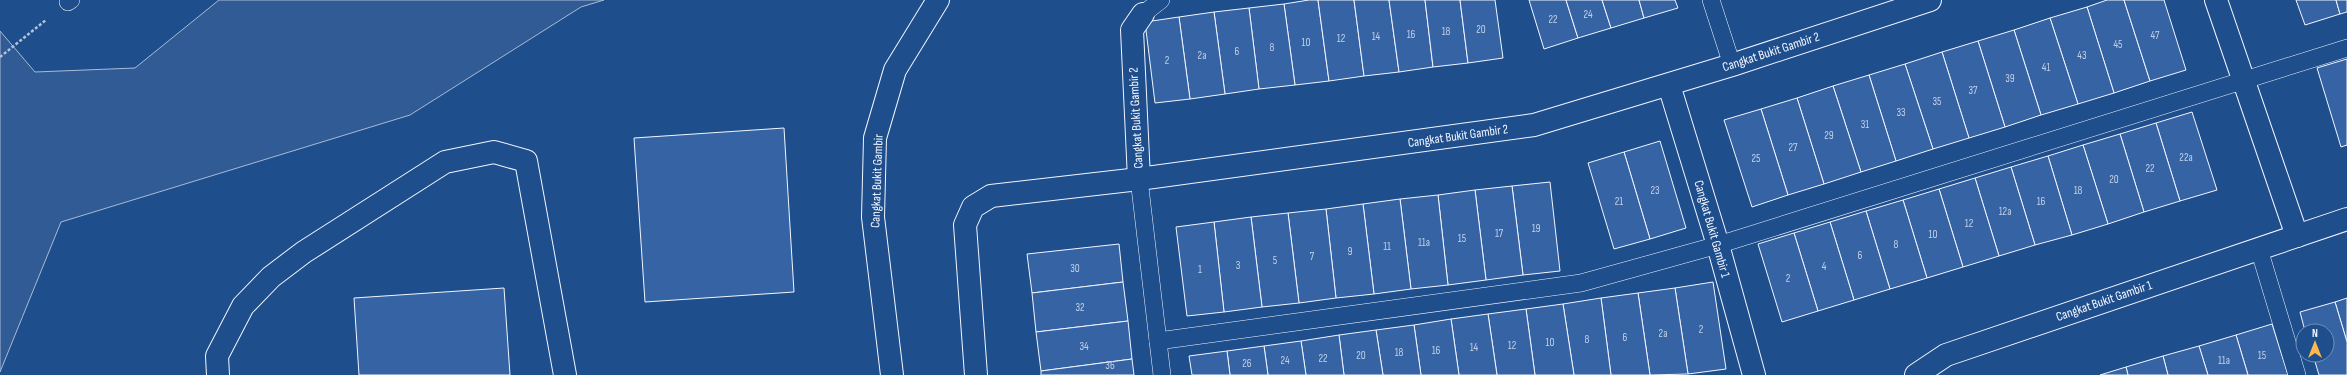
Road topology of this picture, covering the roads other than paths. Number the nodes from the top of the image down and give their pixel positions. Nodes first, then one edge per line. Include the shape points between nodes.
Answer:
1 (938, 0) edge
2 (1161, 0) edge
3 (1711, 0) edge
4 (1930, 0) edge
5 (2216, 0) edge
6 (1143, 14) joint
7 (2347, 48) edge
8 (1732, 65) junction
9 (2244, 81) junction
10 (1669, 84) junction
11 (1139, 179) junction
12 (2347, 219) edge
13 (2297, 236) junction
14 (1718, 245) junction
15 (2259, 249) junction
16 (1158, 341) junction
17 (218, 375) edge
18 (565, 375) edge
19 (892, 375) edge
20 (976, 375) edge
21 (1162, 375) edge
22 (1754, 375) edge
23 (1916, 375) edge
24 (2297, 375) edge

1 - 19 street, Cangkat Bukit Gambir via 895,70 876,138 873,217
2 - 6 lane
3 - 8 lane
4 - 8 street, Cangkat Bukit Gambir 2
5 - 9 street
6 - 11 street, Cangkat Bukit Gambir 2 via 1132,30
7 - 9 lane
8 - 10 street, Cangkat Bukit Gambir 2
9 - 13 street
9 - 14 lane
10 - 11 street, Cangkat Bukit Gambir 2 via 1534,125
10 - 14 street, Cangkat Bukit Gambir 1
11 - 16 lane
11 - 20 street via 991,196 973,208 965,225
12 - 13 street, Cangkat Bukit Gambir 1
13 - 15 street, Cangkat Bukit Gambir 1
14 - 16 lane via 1581,283
14 - 22 street, Cangkat Bukit Gambir 1
15 - 23 street, Cangkat Bukit Gambir 1 via 1946,354
15 - 24 lane
16 - 21 lane
17 - 18 street via 217,356 243,306 270,277 304,252 444,162 494,152 526,161

